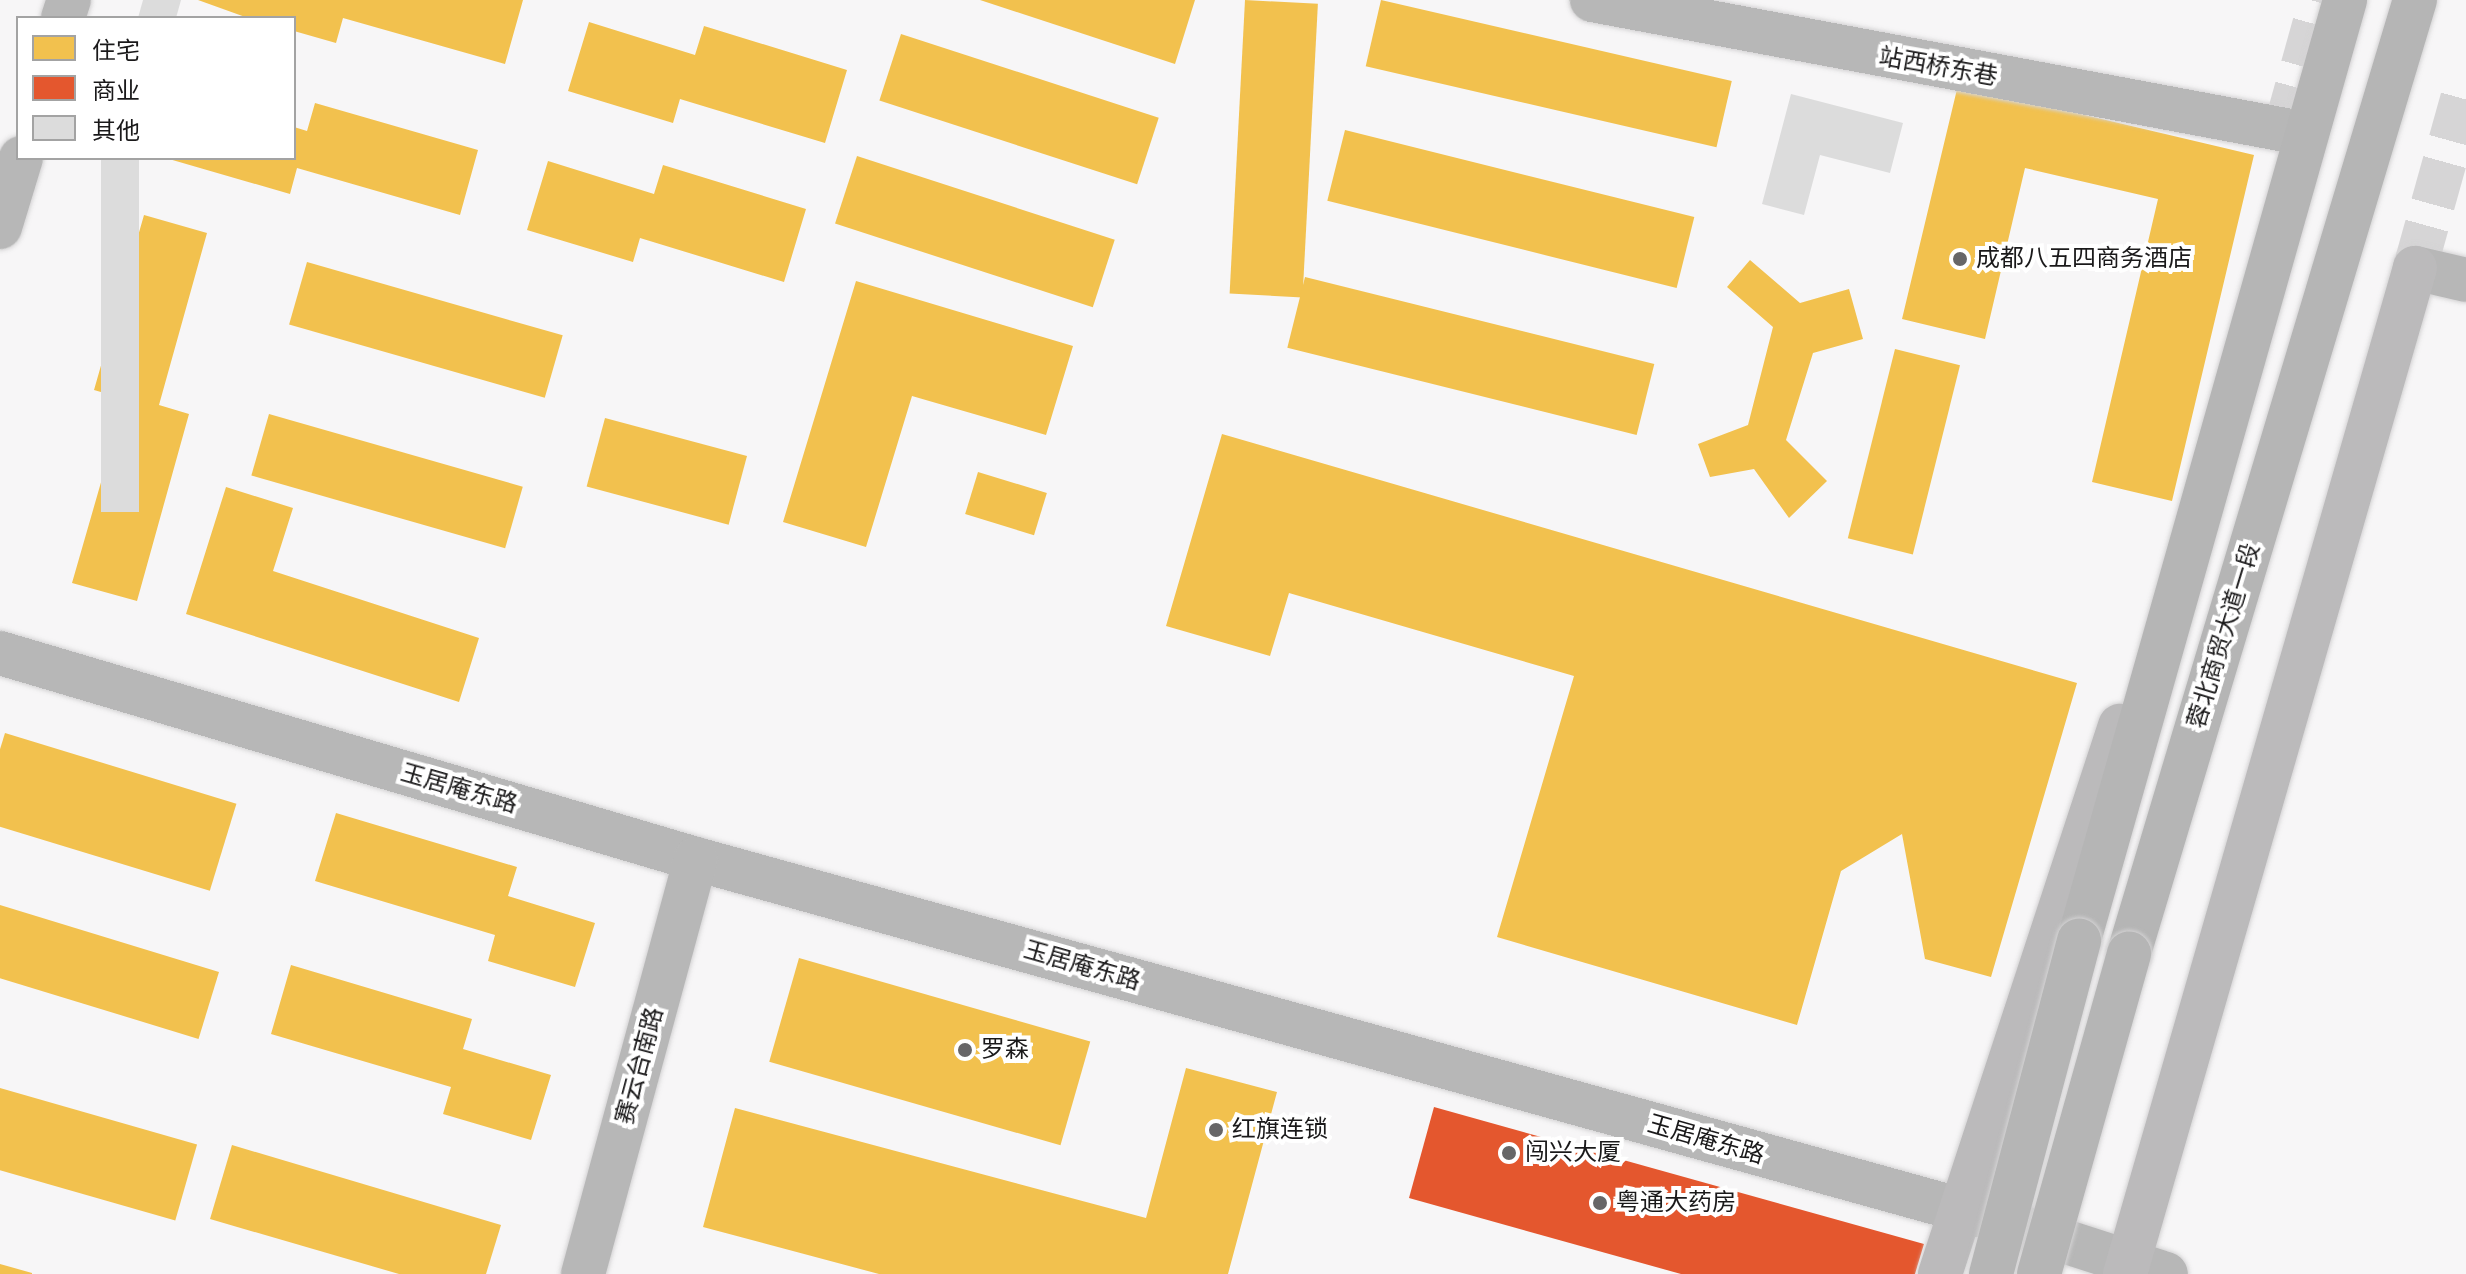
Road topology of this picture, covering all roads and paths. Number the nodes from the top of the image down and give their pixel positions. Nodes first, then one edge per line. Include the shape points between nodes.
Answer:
1 (1592, 0) edge
2 (2345, 0) edge
3 (2415, 0) edge
4 (2285, 130) joint
5 (20, 160) edge
6 (0, 227) edge
7 (2415, 268) joint
8 (2466, 280) edge
9 (0, 653) edge
10 (696, 859) junction
11 (1958, 1210) junction
12 (2005, 1222) junction
13 (2140, 1270) edge
14 (583, 1274) edge
15 (1940, 1274) edge
16 (1991, 1274) edge
17 (2039, 1274) edge

1 - 4 street, 站西桥东巷
2 - 12 highway, bridge
3 - 17 highway, 蓉北商贸大道一段, bridge
4 - 11 main road via 2139,668
5 - 6 street
7 - 8 street
7 - 13 main road
9 - 10 street, 玉居庵东路
10 - 11 street, 玉居庵东路
10 - 14 street, 赛云台南路
11 - 12 street, 玉居庵东路
11 - 15 main road
12 - 13 street, 玉居庵东路
12 - 16 highway, bridge

